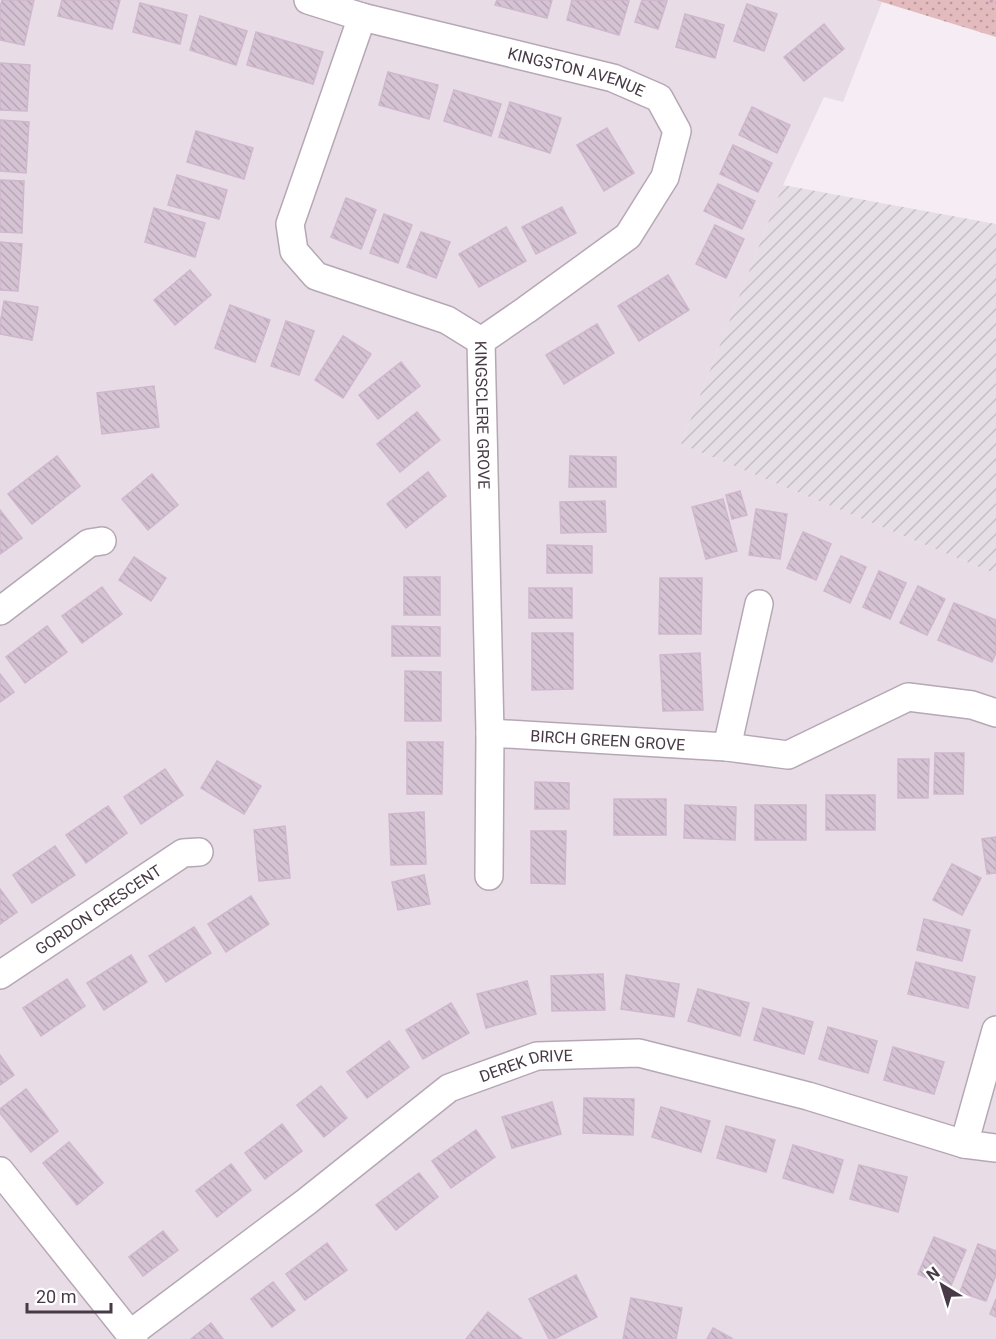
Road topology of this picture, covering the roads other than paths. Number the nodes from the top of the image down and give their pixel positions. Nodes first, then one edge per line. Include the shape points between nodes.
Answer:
1 (308, 0) edge
2 (362, 17) junction
3 (481, 341) junction
4 (102, 541) dead end
5 (759, 604) dead end
6 (0, 611) edge
7 (996, 713) edge
8 (490, 733) junction
9 (727, 747) junction
10 (199, 852) dead end
11 (489, 876) dead end
12 (0, 975) edge
13 (996, 1030) edge
14 (964, 1144) junction
15 (996, 1148) edge
16 (0, 1171) edge
17 (132, 1336) edge

1 - 2 street, KINGSTON AVENUE
2 - 3 street, KINGSCLERE GROVE via 290,224 294,251 316,276 447,320
2 - 3 street, KINGSTON AVENUE via 613,78 659,98 677,131 664,177 628,236
3 - 8 street, KINGSCLERE GROVE
4 - 6 street via 89,543
5 - 9 street
7 - 9 street, BIRCH GREEN GROVE via 972,705 908,697 788,755
8 - 9 street, BIRCH GREEN GROVE
8 - 11 street, KINGSCLERE GROVE
10 - 12 street, GORDON CRESCENT via 183,853
13 - 14 street
14 - 15 street, DEREK DRIVE
14 - 17 street, DEREK DRIVE via 808,1096 639,1053 537,1056 449,1088
16 - 17 street

